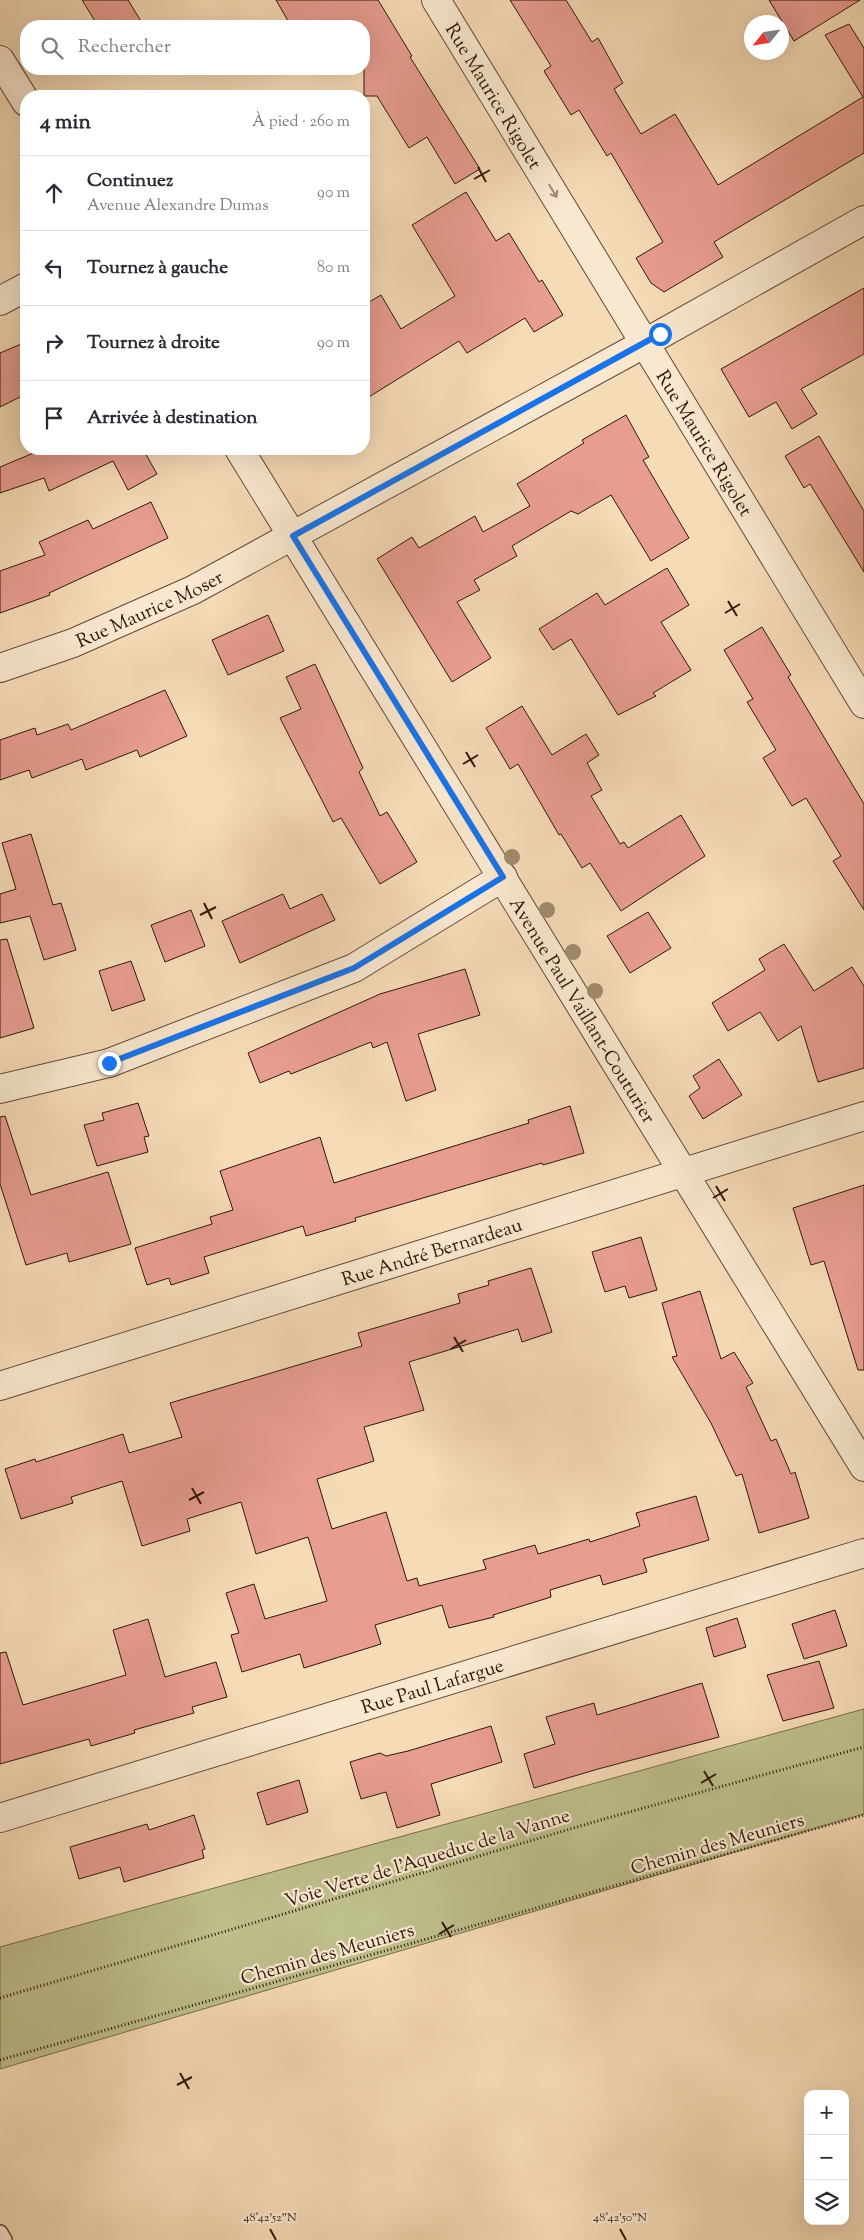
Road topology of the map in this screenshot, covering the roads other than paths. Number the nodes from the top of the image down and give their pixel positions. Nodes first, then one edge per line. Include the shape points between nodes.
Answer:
1 (436, 0) edge
2 (0, 60) edge
3 (20, 92) edge
4 (864, 220) edge
5 (20, 290) edge
6 (0, 301) edge
7 (645, 343) junction
8 (243, 455) edge
9 (293, 536) junction
10 (0, 668) edge
11 (864, 704) edge
12 (503, 877) junction
13 (0, 1089) edge
14 (864, 1116) edge
15 (682, 1172) junction
16 (0, 1386) edge
17 (864, 1467) edge
18 (864, 1553) edge
19 (0, 1818) edge
20 (0, 2233) edge
21 (4, 2240) edge

1 -> 7 street, Rue Maurice Rigolet
2 - 3 street
4 - 7 street, Rue Maurice Moser
5 - 6 street
7 - 9 street, Rue Maurice Moser
7 - 11 street, Rue Maurice Rigolet
8 - 9 street, Avenue Paul Vaillant-Couturier
9 - 10 street, Rue Maurice Moser via 193,590 73,643
9 - 12 street, Avenue Paul Vaillant-Couturier
12 - 13 street via 354,968 109,1063
12 - 15 street, Avenue Paul Vaillant-Couturier
14 - 15 street, Rue André Bernardeau
15 - 16 street, Rue André Bernardeau
15 - 17 street, Avenue Paul Vaillant-Couturier
18 - 19 street, Rue Paul Lafargue
20 - 21 lane

